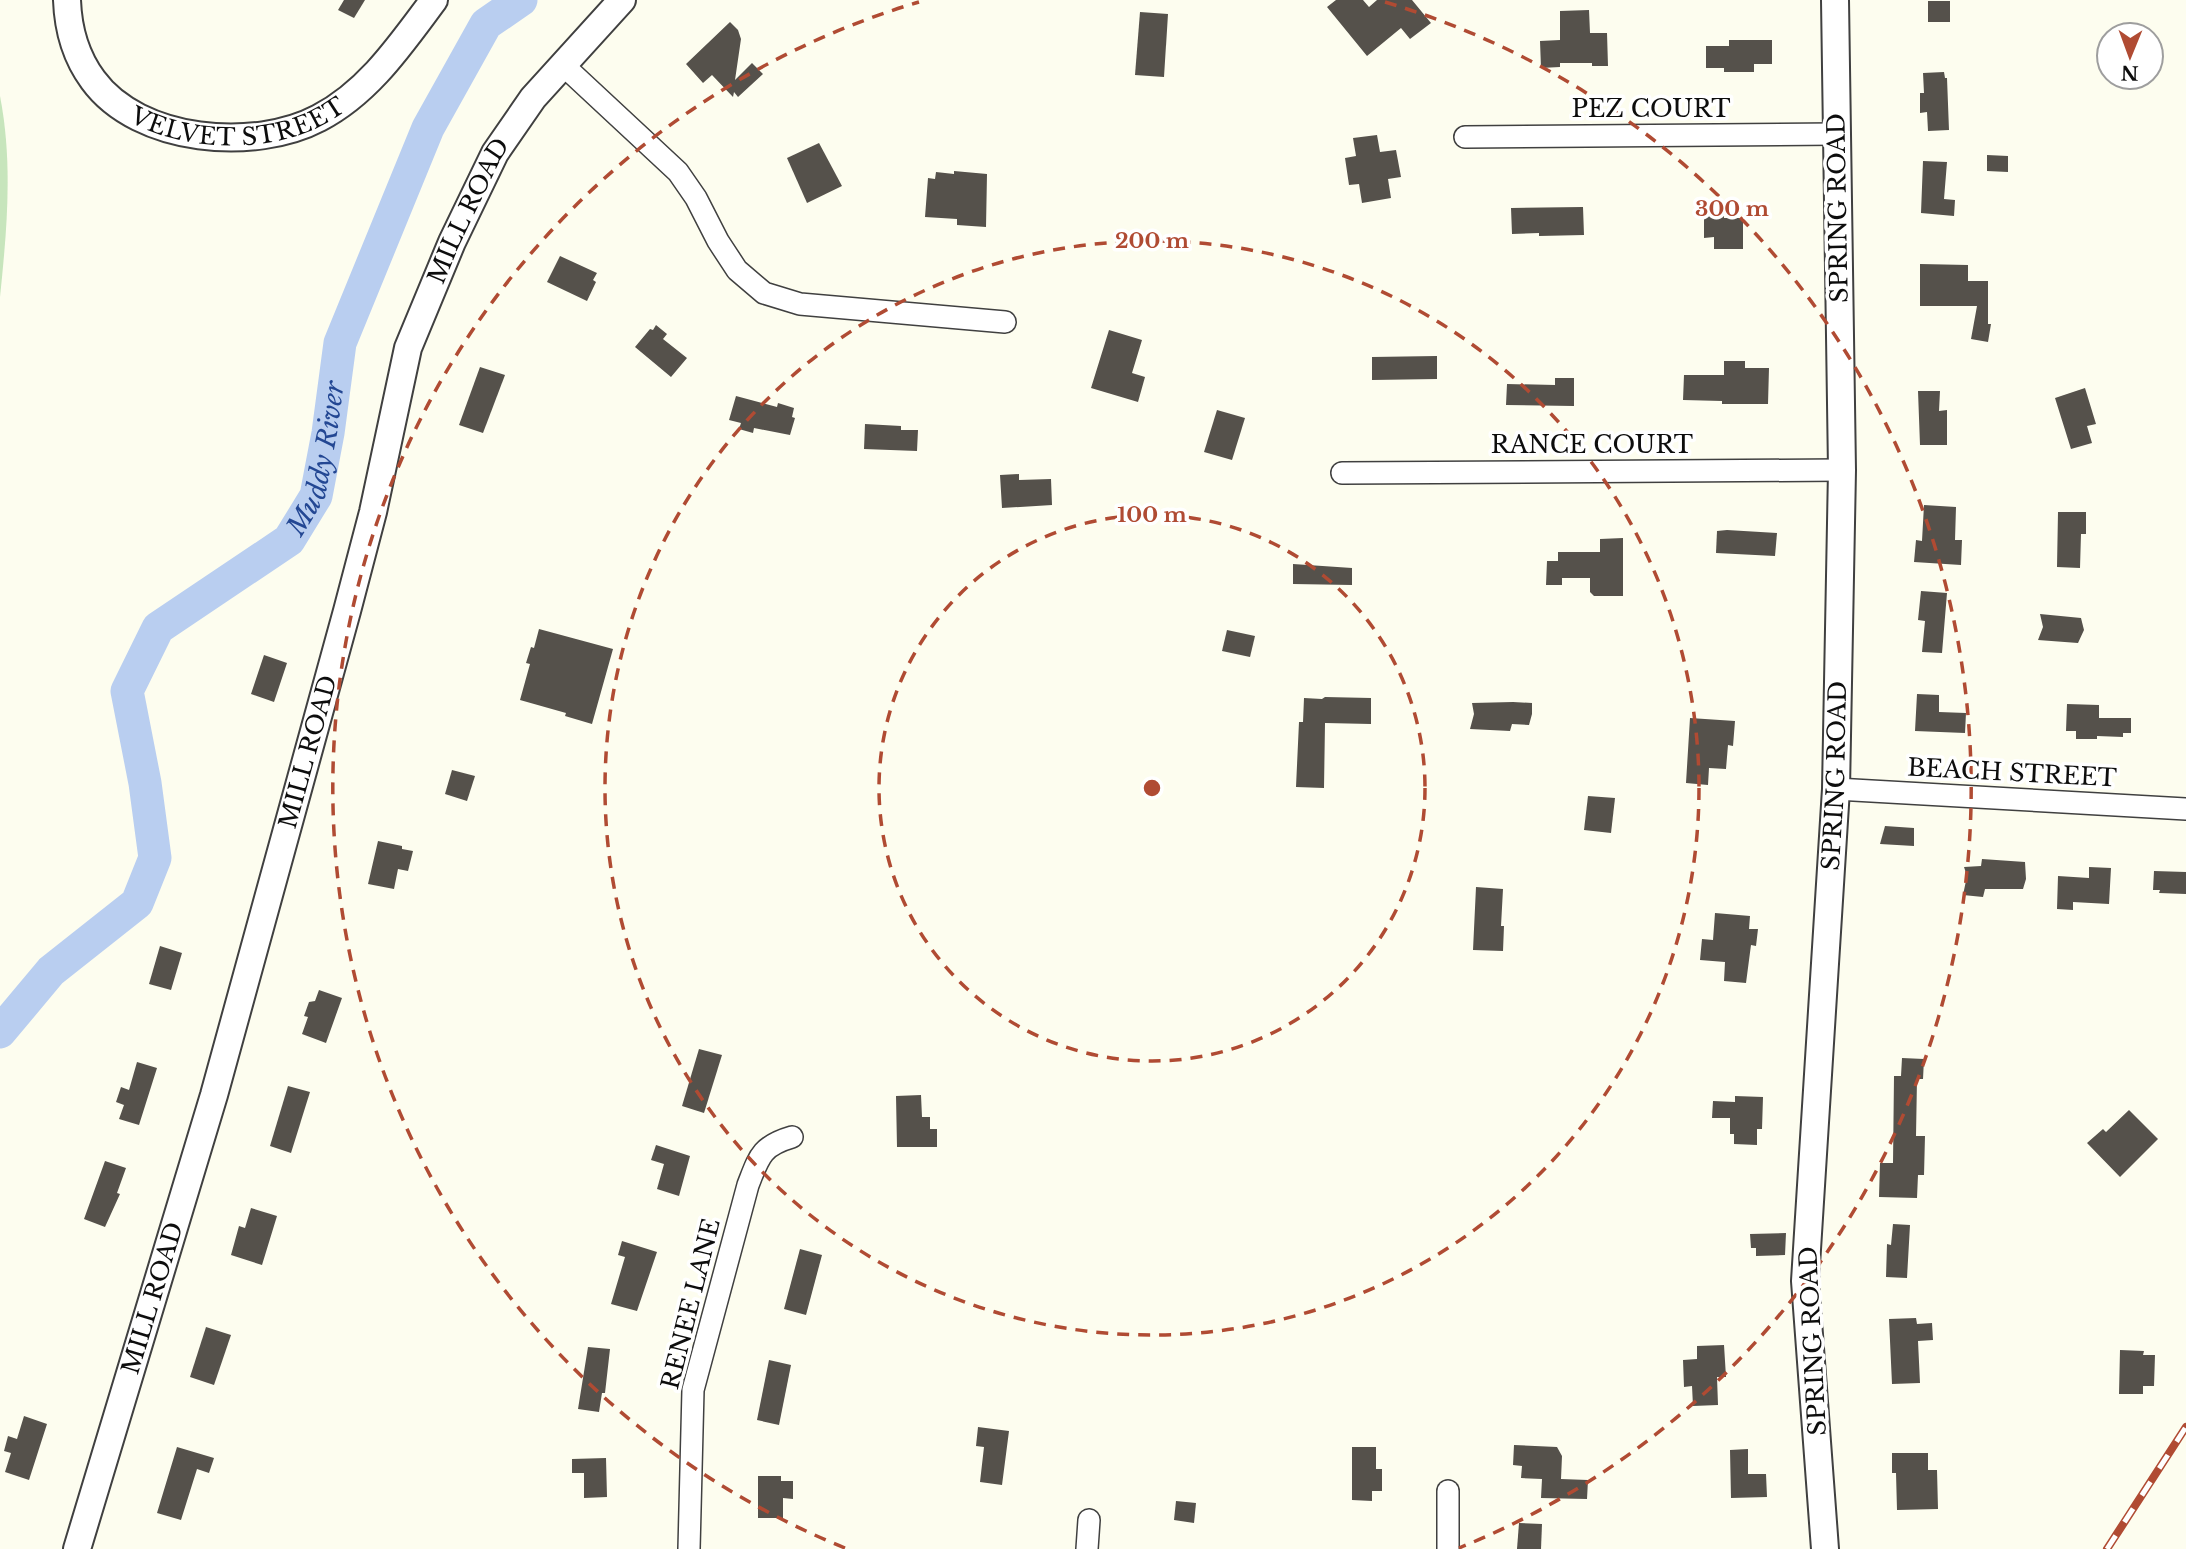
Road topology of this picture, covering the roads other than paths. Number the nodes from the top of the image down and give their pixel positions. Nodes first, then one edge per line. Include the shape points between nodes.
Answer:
1 (67, 0) edge
2 (434, 0) edge
3 (622, 0) edge
4 (1835, 0) edge
5 (562, 64) junction
6 (1837, 134) junction
7 (1465, 136) dead end
8 (1005, 322) dead end
9 (1842, 470) junction
10 (1342, 473) dead end
11 (1836, 789) junction
12 (2186, 809) edge
13 (792, 1137) dead end
14 (1448, 1491) dead end
15 (1088, 1520) dead end
16 (77, 1549) edge
17 (689, 1549) edge
18 (1087, 1549) edge
19 (1448, 1549) edge
20 (1825, 1549) edge

1 - 2 street, VELVET STREET via 81,61 115,102 150,122 188,134 228,139 304,126 348,99 372,79
3 - 5 street, MILL ROAD
4 - 6 street, SPRING ROAD
5 - 8 street via 678,172 737,270 764,293 800,304
5 - 16 street, MILL ROAD via 495,153 408,348 373,512 214,1095
6 - 7 street, PEZ COURT
6 - 9 street, SPRING ROAD
9 - 10 street, RANCE COURT
9 - 11 street, SPRING ROAD
11 - 12 street, BEACH STREET
11 - 20 street, SPRING ROAD via 1805,1281
13 - 17 street, RENEE LANE via 773,1143 760,1155 752,1175 693,1390
14 - 19 street
15 - 18 street

